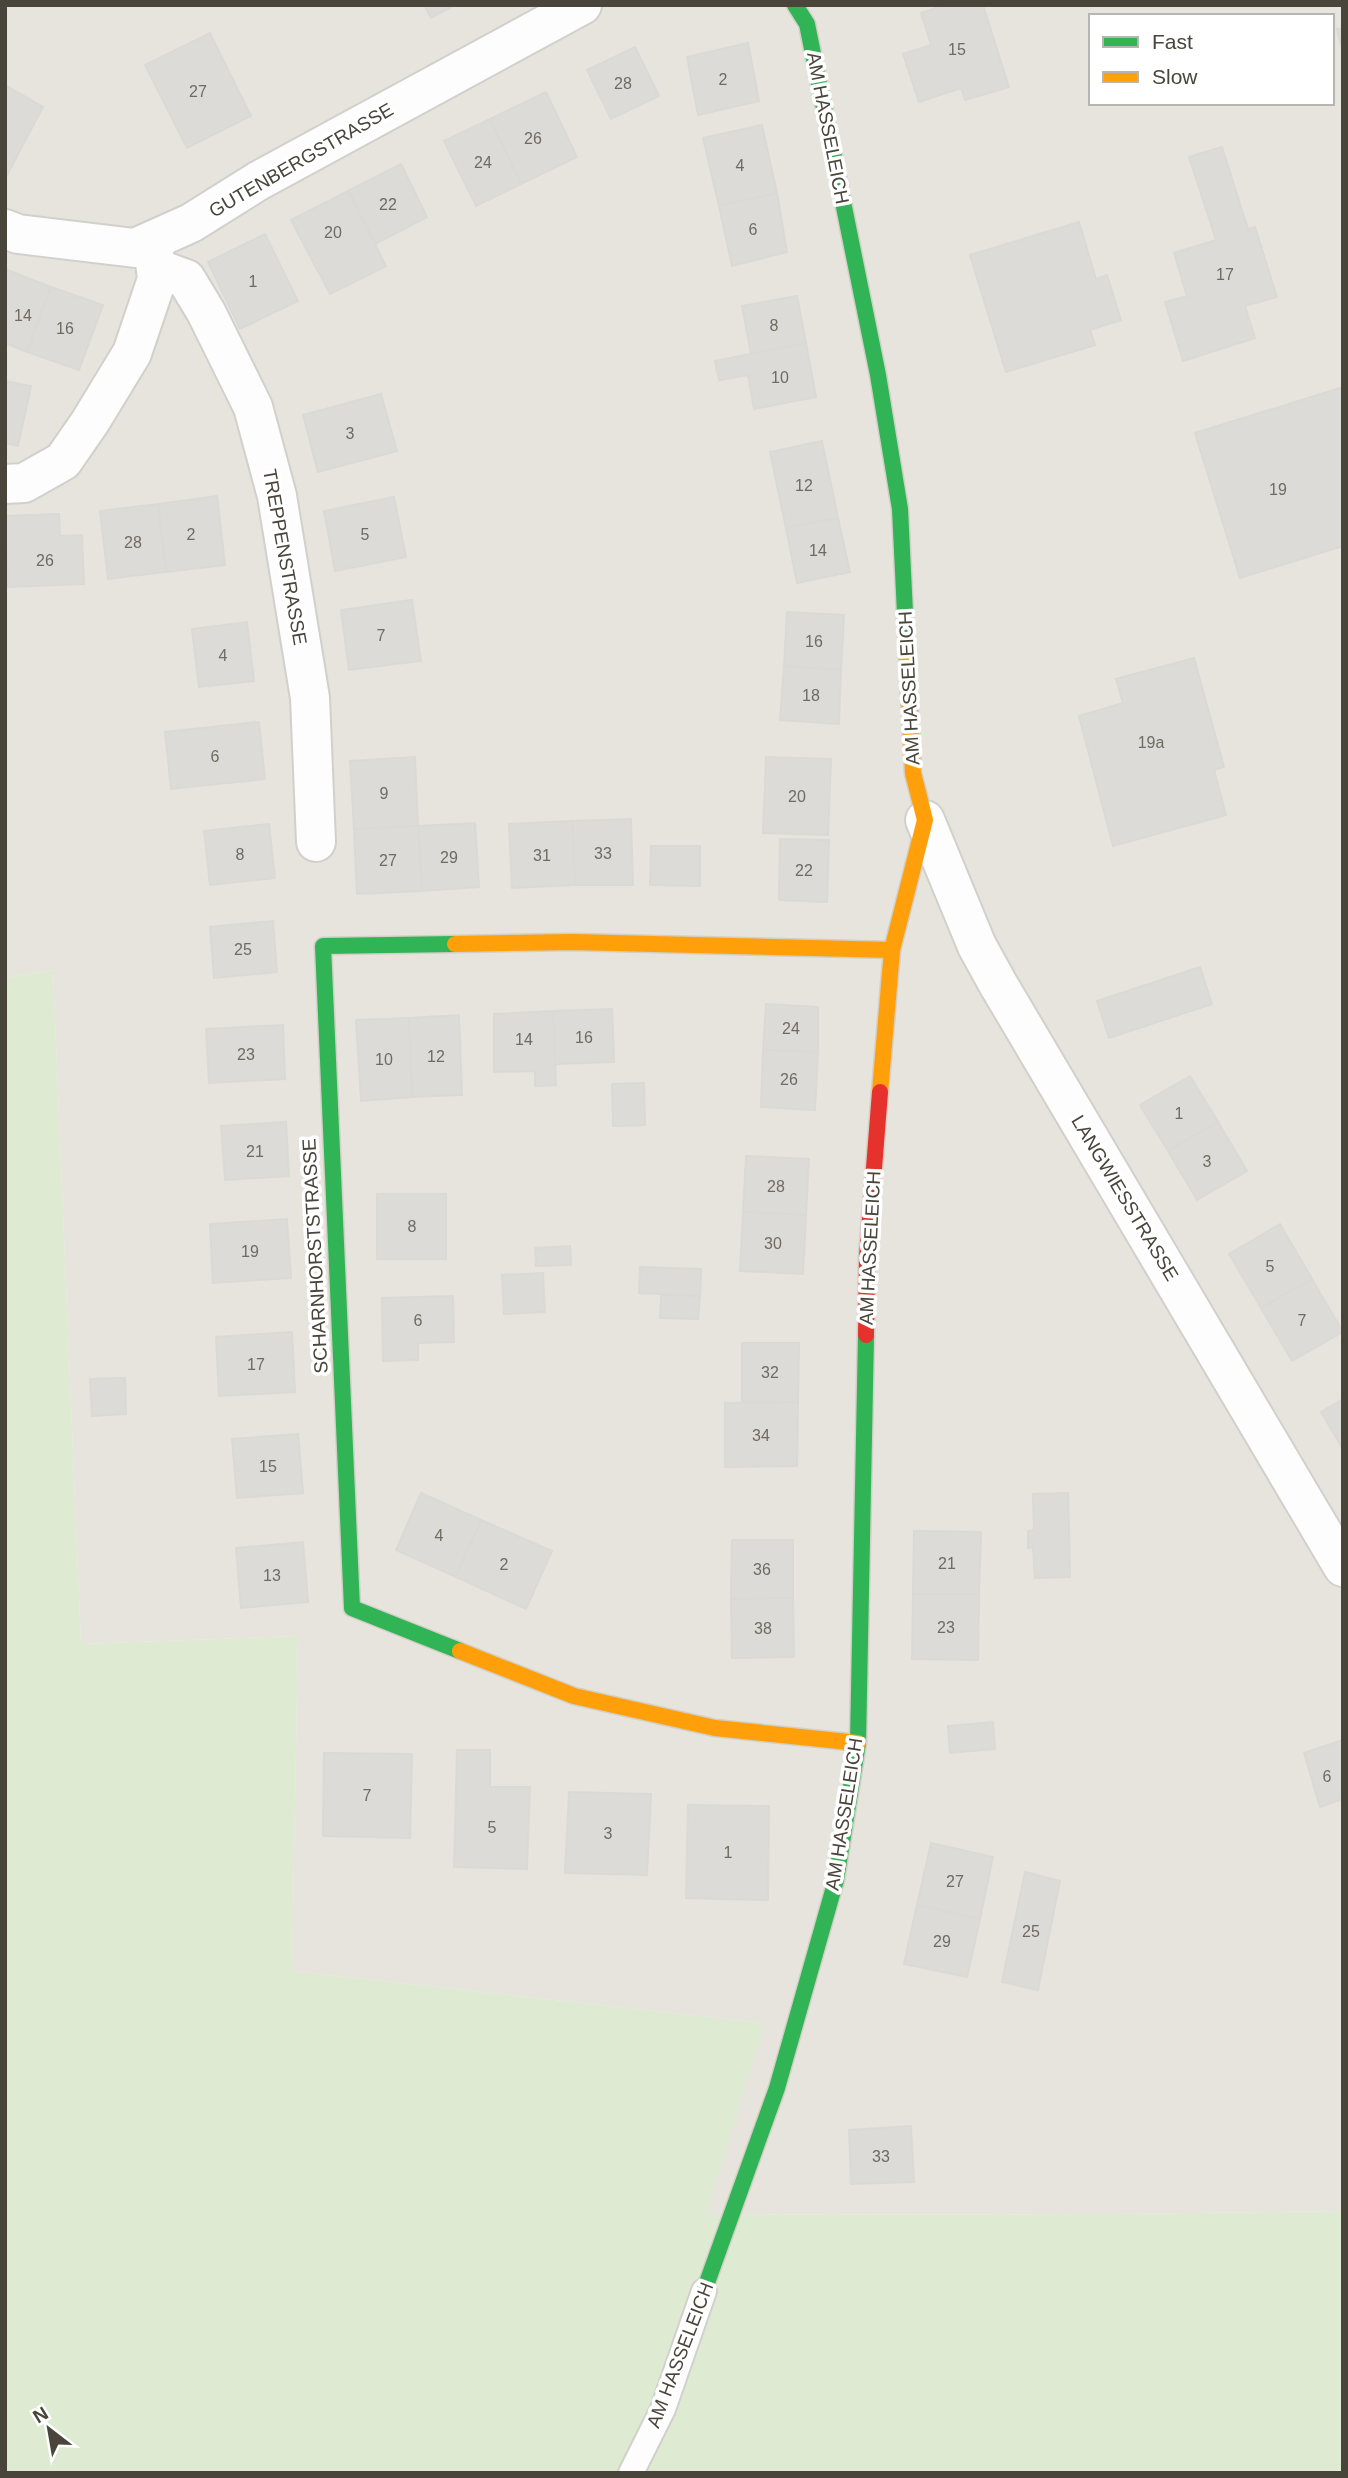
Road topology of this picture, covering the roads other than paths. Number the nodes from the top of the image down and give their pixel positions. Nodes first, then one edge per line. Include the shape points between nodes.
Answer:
1 (582, 5) edge
2 (795, 5) edge
3 (5, 229) edge
4 (154, 254) junction
5 (5, 484) edge
6 (925, 820) junction
7 (317, 842) dead end
8 (892, 950) junction
9 (1343, 1567) edge
10 (858, 1743) junction
11 (704, 2291) joint
12 (631, 2473) edge

1 - 4 street, GUTENBERGSTRASSE via 258,181 191,223
2 - 6 street, AM HASSELEICH via 807,24 819,80 900,509 913,773
3 - 4 street, GUTENBERGSTRASSE
4 - 5 street via 157,279 132,353 90,422 63,461 24,483
4 - 7 street, TREPPENSTRASSE via 186,279 253,407 277,496 310,698
6 - 8 street, AM HASSELEICH
6 - 9 street, LANGWIESSTRASSE via 977,946 998,984
8 - 10 street, AM HASSELEICH via 867,1257
8 - 10 street, SCHARNHORSTSTRASSE via 573,942 323,946 352,1608 574,1696 715,1728
10 - 11 street, AM HASSELEICH via 836,1880 778,2088
11 - 12 lane, AM HASSELEICH via 663,2409

